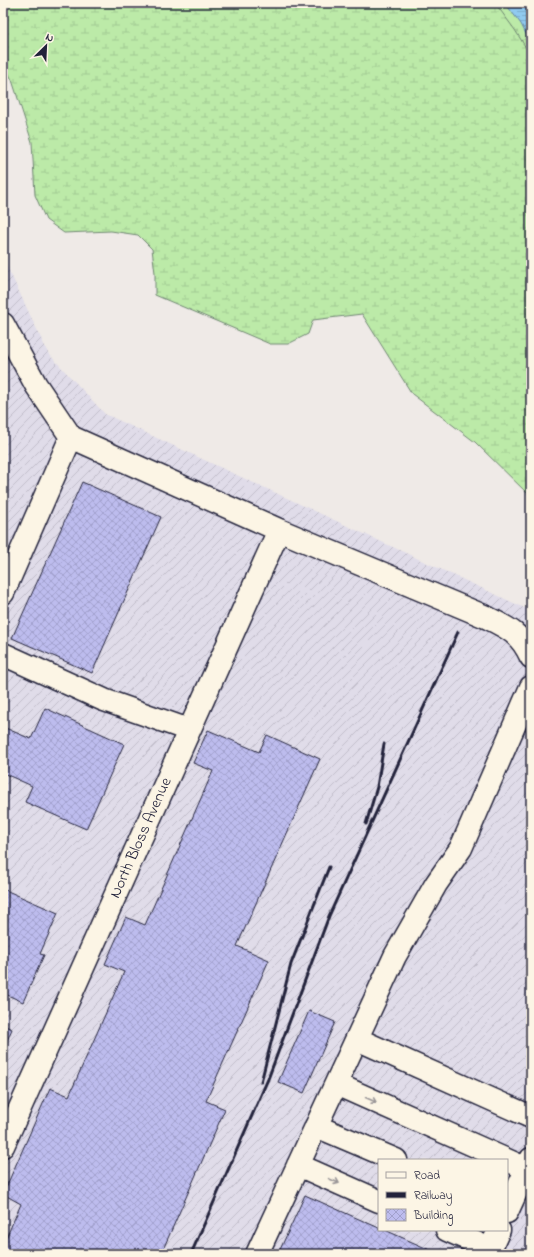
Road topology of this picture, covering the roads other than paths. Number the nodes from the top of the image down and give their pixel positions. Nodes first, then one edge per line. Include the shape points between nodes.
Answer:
1 (3, 324) edge
2 (71, 437) junction
3 (279, 530) junction
4 (3, 593) edge
5 (3, 654) edge
6 (531, 657) edge
7 (531, 687) edge
8 (189, 730) junction
9 (357, 1039) junction
10 (336, 1084) junction
11 (531, 1117) edge
12 (316, 1126) junction
13 (3, 1146) edge
14 (394, 1159) edge
15 (529, 1164) edge
16 (298, 1165) junction
17 (378, 1200) edge
18 (508, 1209) edge
19 (449, 1231) edge
20 (492, 1244) edge
21 (256, 1254) edge

1 - 2 street via 36,385
2 - 3 street
2 - 4 street
3 - 6 street via 486,617 512,631 525,644
3 - 8 street, North Bloss Avenue
5 - 8 street via 104,700
7 - 9 street via 461,848 413,922
8 - 13 street, North Bloss Avenue
9 - 10 street
9 - 11 street
10 - 12 street
10 -> 15 street
12 - 14 street
12 - 16 street
15 - 18 street
16 -> 17 street
16 - 21 street
19 - 20 street

